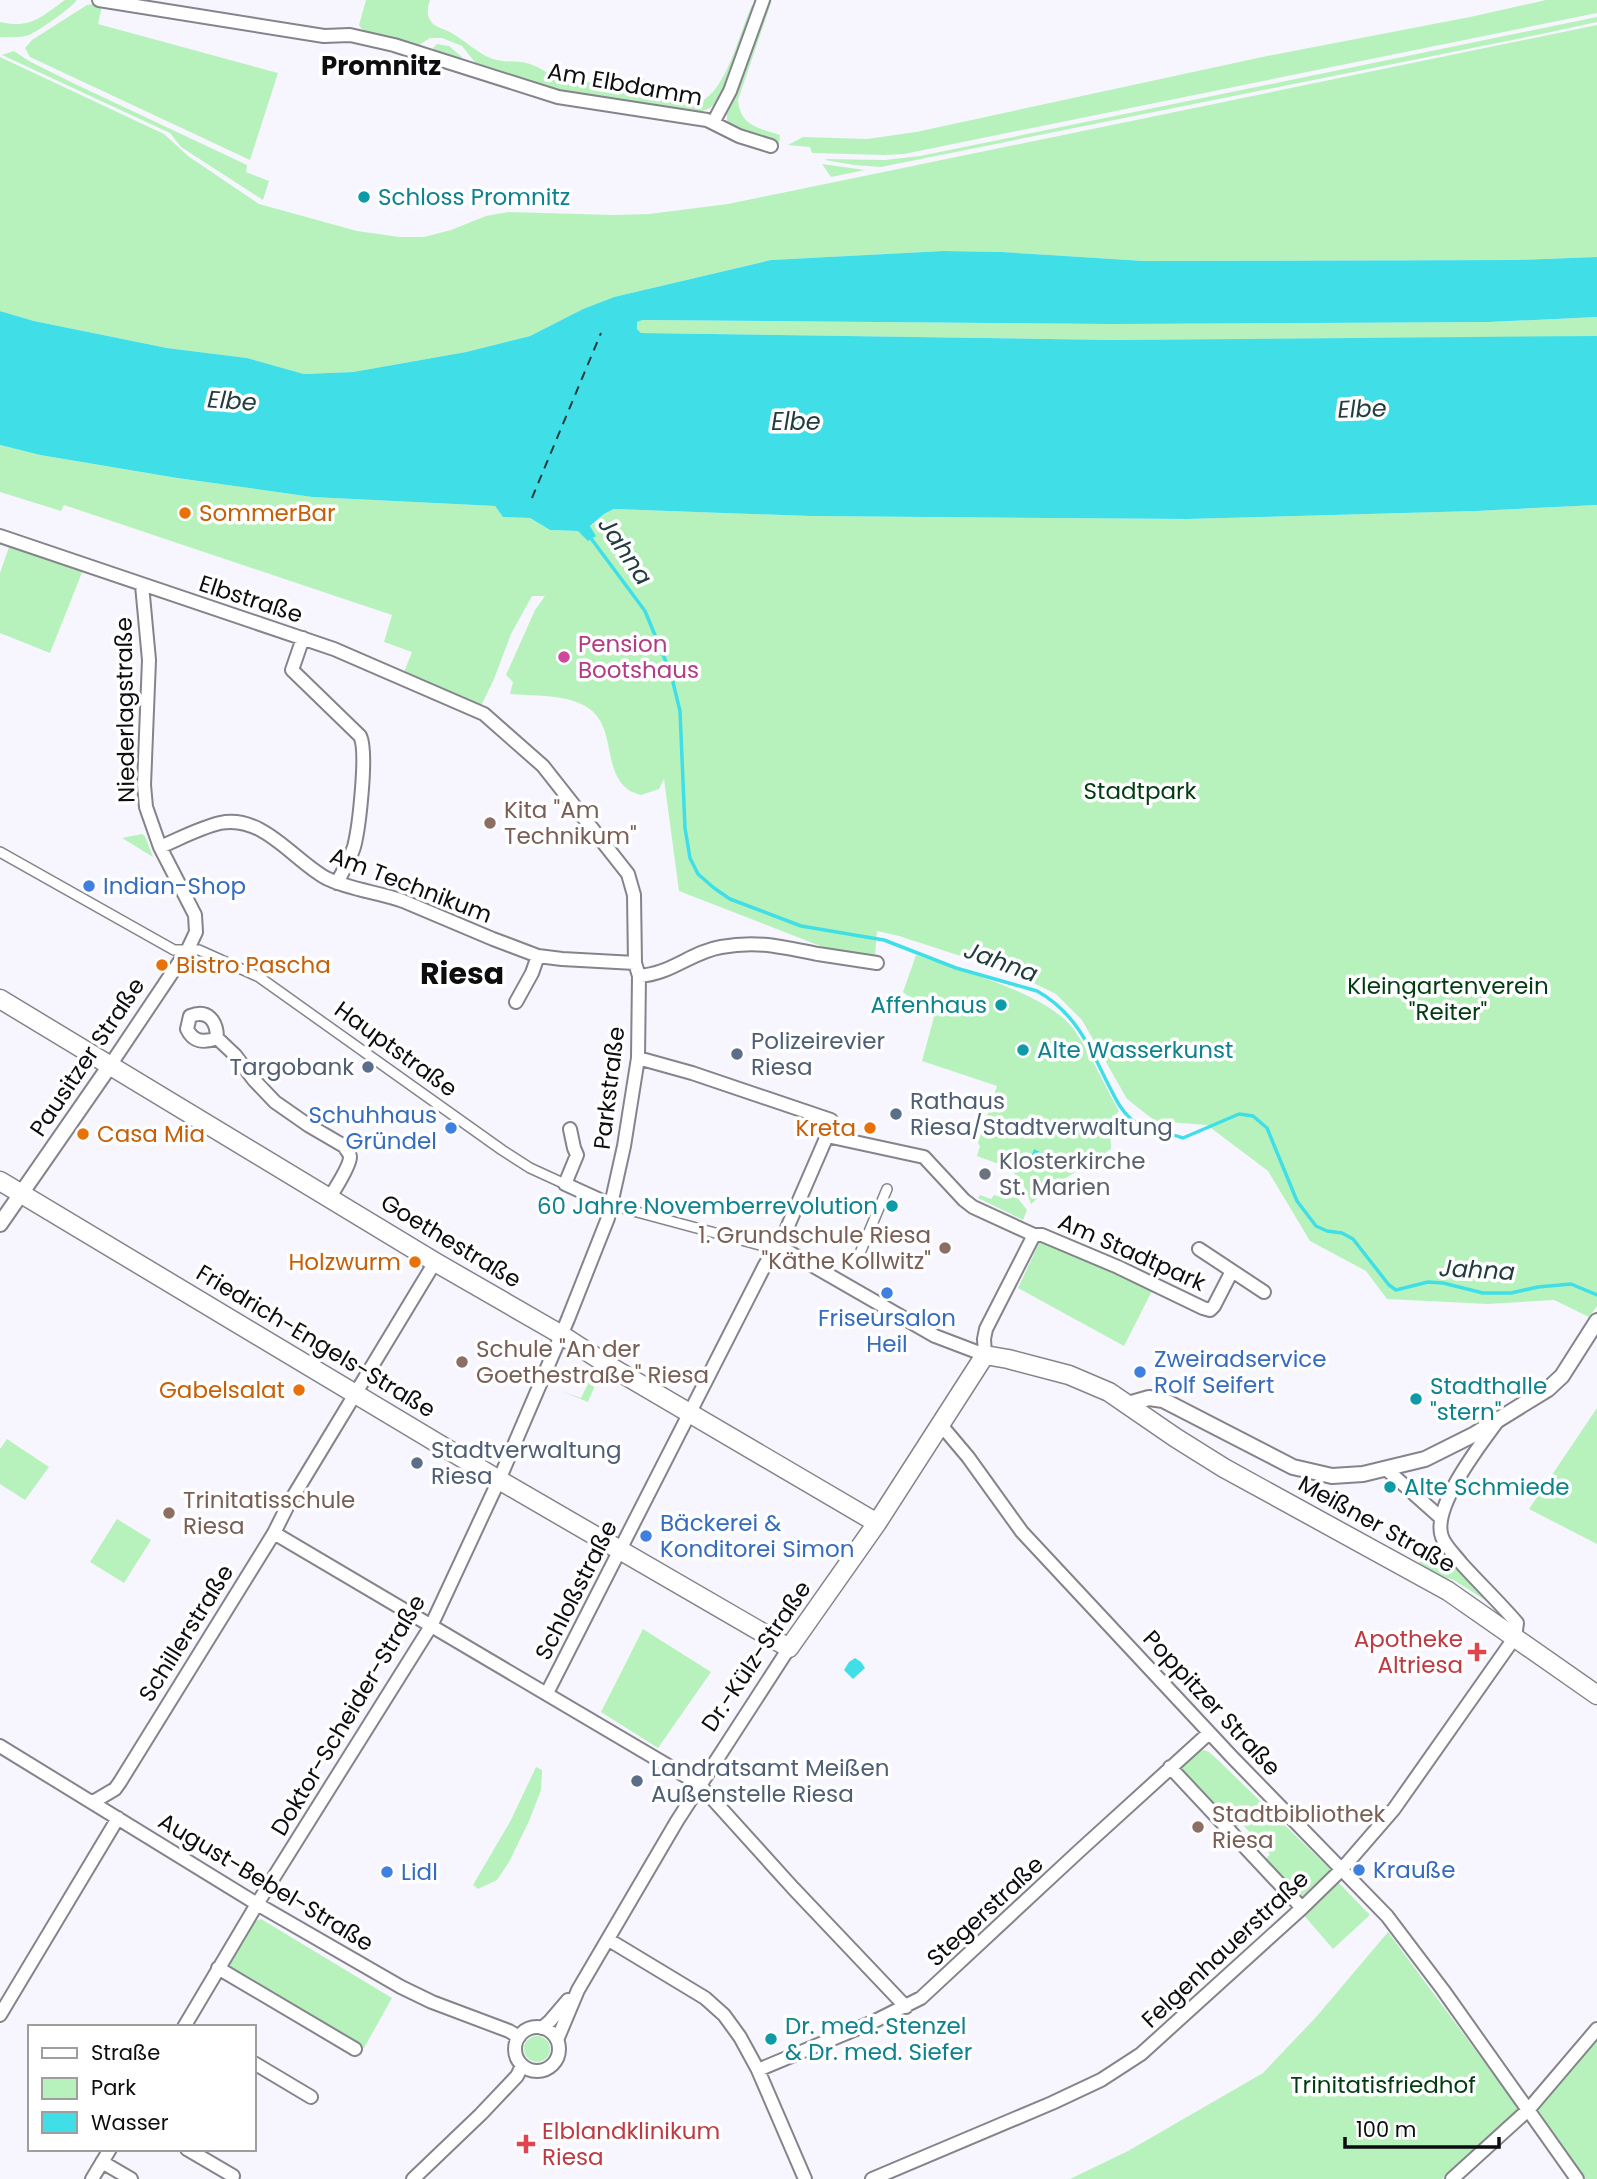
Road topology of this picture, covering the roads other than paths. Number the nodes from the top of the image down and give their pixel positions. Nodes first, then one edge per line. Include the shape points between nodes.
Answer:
1 (99, 0) edge
2 (762, 0) edge
3 (713, 121) junction
4 (771, 146) dead end
5 (0, 537) edge
6 (142, 585) junction
7 (303, 638) junction
8 (517, 741) joint
9 (160, 847) junction
10 (0, 852) edge
11 (337, 883) junction
12 (188, 949) junction
13 (538, 956) junction
14 (877, 963) dead end
15 (637, 969) junction
16 (0, 999) edge
17 (516, 1003) dead end
18 (217, 1038) dead end
19 (638, 1058) junction
20 (111, 1064) junction
21 (570, 1129) dead end
22 (827, 1136) junction
23 (0, 1181) edge
24 (565, 1184) junction
25 (887, 1189) dead end
26 (21, 1194) junction
27 (330, 1197) junction
28 (611, 1205) junction
29 (0, 1224) edge
30 (1034, 1235) junction
31 (782, 1248) junction
32 (1199, 1249) dead end
33 (860, 1252) dead end
34 (435, 1262) junction
35 (1232, 1271) junction
36 (1264, 1292) dead end
37 (1597, 1321) edge
38 (560, 1334) junction
39 (985, 1355) junction
40 (355, 1393) junction
41 (1128, 1404) junction
42 (690, 1413) junction
43 (1498, 1421) junction
44 (941, 1425) junction
45 (1386, 1469) junction
46 (499, 1480) junction
47 (1440, 1521) junction
48 (877, 1524) junction
49 (274, 1533) junction
50 (620, 1550) junction
51 (432, 1626) junction
52 (1516, 1637) junction
53 (789, 1648) junction
54 (547, 1693) junction
55 (1597, 1695) edge
56 (1209, 1732) junction
57 (0, 1746) edge
58 (1170, 1767) junction
59 (699, 1784) junction
60 (93, 1802) junction
61 (118, 1818) junction
62 (1342, 1869) junction
63 (257, 1904) junction
64 (1302, 1908) junction
65 (609, 1940) junction
66 (218, 1968) junction
67 (578, 1990) junction
68 (906, 2007) junction
69 (0, 2015) edge
70 (187, 2025) edge
71 (542, 2028) junction
72 (1597, 2029) edge
73 (519, 2037) junction
74 (557, 2040) junction
75 (355, 2049) dead end
76 (256, 2064) edge
77 (522, 2066) junction
78 (758, 2070) junction
79 (311, 2097) dead end
80 (1528, 2110) junction
81 (190, 2151) edge
82 (104, 2154) edge
83 (233, 2176) dead end
84 (1454, 2178) edge
85 (92, 2179) edge
86 (131, 2179) edge
87 (413, 2179) edge
88 (805, 2179) edge
89 (872, 2179) edge
90 (1577, 2179) edge

1 - 3 street, Am Elbdamm via 324,36 350,35 558,97
2 - 3 street via 730,91
3 - 4 street, Am Elbdamm
5 - 6 street, Elbstraße
6 - 7 street, Elbstraße
6 - 9 street, Niederlagstraße via 149,671 144,796
7 - 8 street, Elbstraße via 484,714
7 - 11 street via 292,670 363,743 354,846
8 - 15 street, Parkstraße via 543,766 628,874 634,895
9 - 11 street, Am Technikum via 217,824 245,824
9 - 12 street, Niederlagstraße via 195,915 196,932
10 - 12 street, Hauptstraße via 174,950
11 - 13 street, Am Technikum via 403,901
12 - 20 street, Pausitzer Straße
12 - 24 street, Hauptstraße via 258,977 502,1150
13 - 15 street, Am Technikum
13 - 17 street
14 - 15 street via 783,946 742,944 709,950 659,974
15 - 19 street, Parkstraße
16 - 20 main road, Goethestraße
18 - 27 street via 275,1102 348,1151 350,1158
19 - 22 street via 831,1120
19 - 28 street, Parkstraße
20 - 26 street, Pausitzer Straße
20 - 27 main road, Goethestraße
21 - 24 street via 578,1155
22 - 30 street via 924,1157 973,1207
22 - 31 street via 783,1236
23 - 26 main road, Friedrich-Engels-Straße
24 - 28 street, Hauptstraße
25 - 33 street
26 - 29 street, Pausitzer Straße
26 - 40 main road, Friedrich-Engels-Straße
27 - 34 main road, Goethestraße
28 - 31 street, Hauptstraße
28 - 38 street, Doktor-Scheider-Straße
30 - 35 street, Am Stadtpark via 1055,1240 1210,1310
30 - 39 street via 986,1329
31 - 39 street via 934,1336
31 - 42 street, Schloßstraße via 772,1253 765,1265
32 - 35 street, Am Stadtpark
34 - 38 main road, Goethestraße
34 - 40 street, Schillerstraße
35 - 36 street, Am Stadtpark
37 - 43 street via 1555,1384
38 - 42 main road, Goethestraße
38 - 46 street, Doktor-Scheider-Straße
39 - 41 main road, Meißner Straße via 1069,1375
39 - 44 main road, Dr.-Külz-Straße
40 - 46 main road, Friedrich-Engels-Straße
40 - 49 street, Schillerstraße
41 - 45 street via 1149,1398 1163,1400 1277,1460 1312,1473 1343,1476
41 - 52 main road, Meißner Straße via 1206,1457 1448,1591
42 - 48 main road, Goethestraße
42 - 50 street, Schloßstraße
43 - 45 street via 1425,1459
43 - 47 street via 1456,1481
44 - 48 main road, Dr.-Külz-Straße
44 - 56 street, Poppitzer Straße via 1022,1532
45 - 47 street
46 - 50 main road, Friedrich-Engels-Straße
46 - 51 street, Doktor-Scheider-Straße
47 - 52 street via 1442,1537 1452,1552 1517,1623
48 - 53 main road, Dr.-Külz-Straße
49 - 51 street
49 - 60 street, Schillerstraße via 120,1782
50 - 53 main road, Friedrich-Engels-Straße
50 - 54 street, Schloßstraße
51 - 54 street
51 - 63 street, Doktor-Scheider-Straße
52 - 55 main road, Meißner Straße
52 - 62 street, Felgenhauerstraße via 1394,1809
53 - 59 street, Dr.-Külz-Straße
54 - 59 street
56 - 58 street, Stegerstraße
56 - 62 street, Poppitzer Straße
57 - 60 street, August-Bebel-Straße
58 - 64 street
58 - 68 street, Stegerstraße via 932,1989
59 - 65 street, Dr.-Külz-Straße
59 - 68 street
60 - 61 street, August-Bebel-Straße
61 - 63 street, August-Bebel-Straße
61 - 69 street
62 - 64 street, Felgenhauerstraße
62 - 80 street, Poppitzer Straße via 1387,1916
63 - 66 street, Doktor-Scheider-Straße
63 - 73 street, August-Bebel-Straße via 401,1987
64 - 89 street, Felgenhauerstraße via 1125,2065 1052,2103
65 - 67 street, Dr.-Külz-Straße
65 - 78 street via 705,1998 724,2015
66 - 70 street, Doktor-Scheider-Straße
66 - 75 street
67 - 71 street, Dr.-Külz-Straße
67 - 74 street, Dr.-Külz-Straße
68 - 78 street, Stegerstraße
71 - 73 street via 529,2029
71 - 74 street
72 - 80 street
73 - 77 street via 515,2052
74 - 77 street via 560,2053 549,2068 535,2072
76 - 79 street
77 - 87 street via 481,2114
78 - 88 street
80 - 84 street
80 - 90 street, Poppitzer Straße
81 - 83 street
82 - 85 street
82 - 86 street

